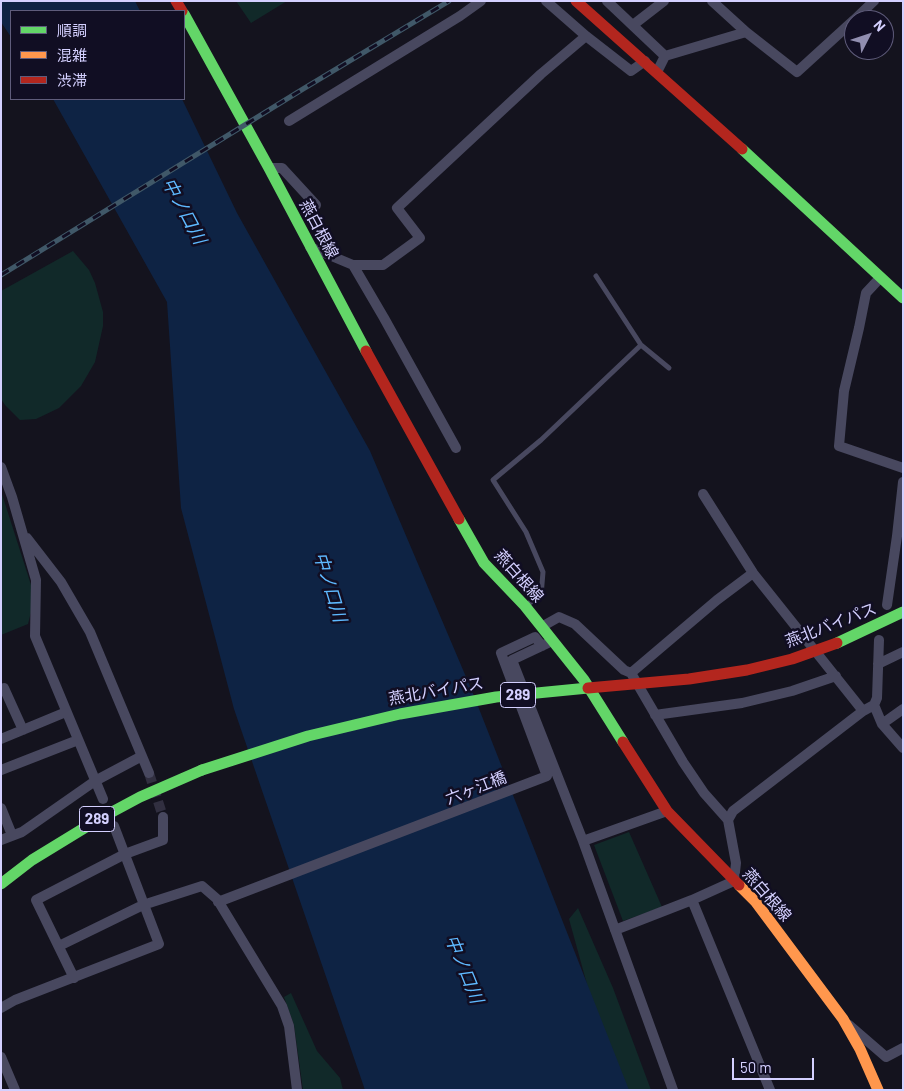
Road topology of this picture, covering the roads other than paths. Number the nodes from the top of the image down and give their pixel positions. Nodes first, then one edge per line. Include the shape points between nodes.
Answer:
1 (481, 1) edge
2 (546, 1) edge
3 (576, 1) edge
4 (664, 1) edge
5 (712, 1) edge
6 (874, 1) edge
7 (610, 2) edge
8 (865, 10) edge
9 (185, 17) edge
10 (633, 25) junction
11 (844, 29) edge
12 (746, 32) junction
13 (586, 36) junction
14 (665, 56) junction
15 (645, 61) junction
16 (656, 72) junction
17 (288, 121) dead end
18 (269, 168) junction
19 (316, 205) dead end
20 (310, 247) junction
21 (352, 265) junction
22 (596, 276) dead end
23 (880, 278) junction
24 (903, 298) edge
25 (641, 345) junction
26 (669, 368) dead end
27 (456, 448) dead end
28 (1, 467) edge
29 (903, 468) edge
30 (903, 482) edge
31 (704, 494) dead end
32 (23, 533) junction
33 (753, 573) junction
34 (887, 605) dead end
35 (525, 606) junction
36 (903, 612) edge
37 (543, 626) junction
38 (553, 640) junction
39 (879, 640) dead end
40 (542, 646) junction
41 (903, 652) edge
42 (878, 664) junction
43 (631, 673) junction
44 (836, 676) junction
45 (4, 688) dead end
46 (874, 705) junction
47 (903, 709) edge
48 (864, 711) junction
49 (66, 712) junction
50 (655, 715) junction
51 (882, 724) junction
52 (23, 730) junction
53 (1, 739) edge
54 (78, 740) junction
55 (903, 748) edge
56 (142, 756) junction
57 (1, 770) edge
58 (149, 773) tunnel mouth
59 (96, 780) junction
60 (103, 799) dead end
61 (1, 808) edge
62 (667, 811) junction
63 (163, 817) tunnel mouth
64 (728, 820) junction
65 (114, 826) dead end
66 (12, 835) junction
67 (1, 840) edge
68 (582, 841) junction
69 (124, 854) junction
70 (734, 881) junction
71 (1, 884) edge
72 (692, 900) junction
73 (218, 902) junction
74 (143, 905) junction
75 (615, 930) junction
76 (58, 946) junction
77 (74, 978) junction
78 (1, 1008) edge
79 (843, 1019) junction
80 (903, 1048) edge
81 (1, 1057) edge
82 (874, 1089) edge
83 (15, 1090) edge
84 (297, 1090) edge
85 (673, 1090) edge
86 (770, 1090) edge

1 - 17 street
2 - 13 street
3 - 15 main road
4 - 10 street
5 - 12 street
6 - 8 street
7 - 10 street
9 - 18 main road, 燕白根線
10 - 14 street
11 - 12 street via 797,72
12 - 14 street
13 - 15 street via 631,71
13 - 21 street via 397,208 420,238 384,265
14 - 16 street
15 - 16 main road
16 - 23 main road
18 - 19 street via 282,168
18 - 20 main road, 燕白根線
20 - 21 street
20 - 35 main road, 燕白根線 via 484,563
21 - 27 street
22 - 25 lane
23 - 24 main road
23 - 29 street via 866,293 844,391 839,446
25 - 26 lane
25 - 35 lane via 541,440 493,480 526,532 543,572 540,596
28 - 32 street
30 - 34 street
31 - 33 street
32 - 49 street via 36,580 35,636
32 - 56 street via 61,582 90,632
33 - 43 street via 716,600
33 - 44 street
35 - 37 main road, 燕白根線
36 - 71 main road, 燕北バイパス / 289, bridge via 837,643 747,670 689,679 496,697 400,714 308,736 202,770 140,797 99,818 32,860
37 - 38 main road, 燕白根線
37 - 43 street via 559,617 575,624
38 - 40 street
38 - 62 main road, 燕白根線 via 584,680
39 - 42 street
40 - 68 street via 512,660
40 - 73 street, 六ヶ江橋 via 536,637 501,653 547,776
41 - 42 street
42 - 46 street
43 - 50 street
44 - 48 street
44 - 50 street via 742,703
45 - 52 street
46 - 48 street
46 - 51 street
47 - 51 street
48 - 64 street via 733,811
49 - 52 street
49 - 54 street
50 - 64 street via 682,762
51 - 55 street
52 - 53 street
54 - 57 street
54 - 59 street
56 - 58 street
56 - 59 street
59 - 60 street
59 - 66 street via 22,832
61 - 66 street
62 - 68 street
62 - 70 main road, 燕白根線
63 - 69 street via 163,840
64 - 70 street via 736,863
65 - 69 street
66 - 67 street
68 - 75 street
69 - 74 street
69 - 76 street via 36,900
70 - 72 street
70 - 79 main road, 燕白根線 via 754,901
72 - 75 street
72 - 86 street
73 - 74 street via 202,886
73 - 84 street via 282,1006 289,1026
74 - 76 street
74 - 77 street via 159,944
75 - 85 street
76 - 77 street
77 - 78 street
79 - 80 street via 886,1057
79 - 82 main road, 燕白根線 via 860,1049
81 - 83 street

